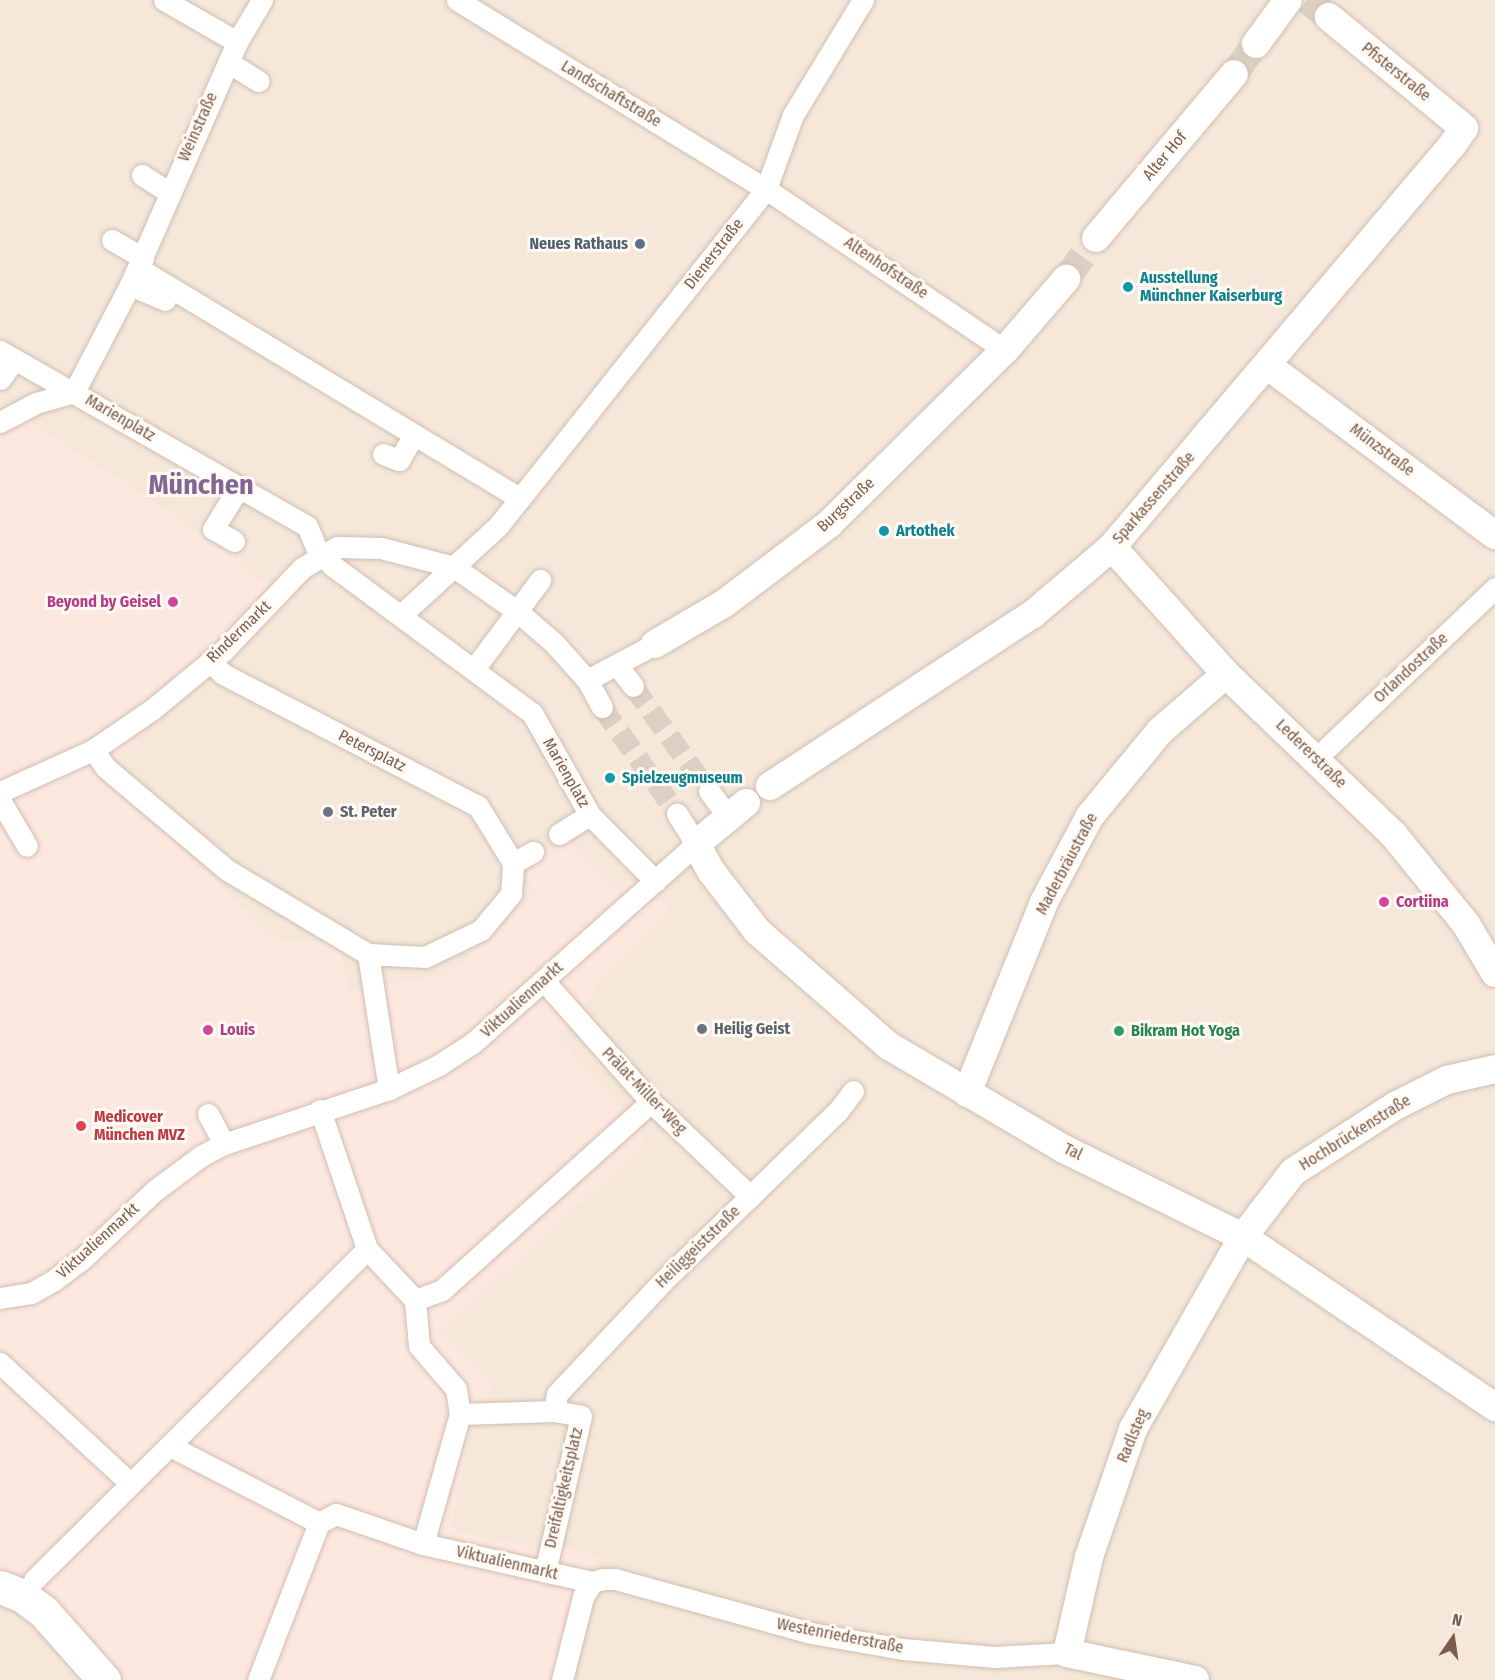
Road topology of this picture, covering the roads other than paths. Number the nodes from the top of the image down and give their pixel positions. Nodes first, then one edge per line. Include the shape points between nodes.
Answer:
1 (164, 0) edge
2 (262, 0) edge
3 (457, 0) edge
4 (863, 0) edge
5 (1288, 0) edge
6 (1329, 17) tunnel mouth
7 (237, 42) junction
8 (1256, 44) tunnel mouth
9 (228, 62) junction
10 (1234, 74) tunnel mouth
11 (259, 81) dead end
12 (1458, 136) joint
13 (142, 175) dead end
14 (766, 189) junction
15 (170, 192) junction
16 (1096, 238) tunnel mouth
17 (112, 240) dead end
18 (139, 276) junction
19 (1066, 279) tunnel mouth
20 (163, 304) dead end
21 (1005, 350) junction
22 (7, 355) edge
23 (1268, 366) junction
24 (0, 379) edge
25 (74, 392) junction
26 (0, 422) edge
27 (414, 435) junction
28 (388, 453) dead end
29 (239, 486) junction
30 (524, 493) junction
31 (1495, 535) edge
32 (234, 541) dead end
33 (1112, 547) junction
34 (322, 555) junction
35 (454, 567) junction
36 (540, 580) dead end
37 (1495, 588) edge
38 (518, 612) junction
39 (402, 614) junction
40 (656, 644) joint
41 (210, 662) junction
42 (618, 666) junction
43 (474, 669) junction
44 (1226, 674) junction
45 (587, 680) junction
46 (633, 686) tunnel mouth
47 (602, 707) tunnel mouth
48 (1327, 748) dead end
49 (93, 750) junction
50 (770, 786) dead end
51 (709, 791) tunnel mouth
52 (0, 792) edge
53 (0, 800) edge
54 (737, 809) joint
55 (677, 813) tunnel mouth
56 (590, 815) junction
57 (559, 834) dead end
58 (696, 844) junction
59 (27, 846) dead end
60 (533, 852) dead end
61 (513, 863) junction
62 (655, 881) junction
63 (368, 954) junction
64 (1495, 973) edge
65 (544, 981) junction
66 (1495, 1069) edge
67 (389, 1089) junction
68 (853, 1091) dead end
69 (967, 1093) junction
70 (651, 1102) junction
71 (320, 1110) junction
72 (208, 1114) dead end
73 (224, 1144) junction
74 (750, 1196) junction
75 (1243, 1237) junction
76 (367, 1249) junction
77 (0, 1298) edge
78 (415, 1300) junction
79 (0, 1364) edge
80 (1495, 1407) edge
81 (554, 1411) junction
82 (460, 1414) junction
83 (172, 1447) junction
84 (130, 1483) junction
85 (319, 1523) junction
86 (423, 1544) junction
87 (545, 1572) junction
88 (592, 1582) junction
89 (18, 1587) edge
90 (1067, 1653) junction
91 (104, 1680) edge
92 (258, 1680) edge
93 (562, 1680) edge
94 (1195, 1680) edge

1 - 7 street
2 - 7 street, Weinstraße
3 - 14 street, Landschaftstraße
4 - 14 street, Dienerstraße via 793,116
5 - 8 street
6 - 12 street, Pfisterstraße
7 - 9 street, Weinstraße
9 - 11 street
9 - 15 street, Weinstraße
10 - 16 street, Alter Hof
12 - 23 street, Sparkassenstraße
13 - 15 street
14 - 21 street, Altenhofstraße
14 - 30 street, Dienerstraße
15 - 18 street, Weinstraße
17 - 18 street
18 - 20 street
18 - 25 street, Marienplatz
18 - 27 street via 265,341
19 - 21 street, Burgstraße
21 - 40 street, Burgstraße via 829,524 725,603
22 - 24 street
22 - 25 street
23 - 31 street, Münzstraße
23 - 33 street, Sparkassenstraße
25 - 26 street via 36,403
25 - 29 street, Marienplatz
27 - 28 street via 399,460
27 - 30 street
29 - 32 street via 213,529
29 - 34 street, Marienplatz via 306,526
30 - 35 street via 489,536
33 - 44 street, Ledererstraße
33 - 50 street, Sparkassenstraße via 1033,614
34 - 35 street via 337,547 362,545
34 - 39 street, Marienplatz
34 - 41 street, Rindermarkt via 302,568
35 - 38 street
35 - 39 street
36 - 38 street
37 - 48 street, Orlandostraße
38 - 43 street
38 - 45 street via 554,643
39 - 43 street, Marienplatz
40 - 42 street, Burgstraße
41 - 49 street, Rindermarkt via 148,702
41 - 61 street, Petersplatz via 223,674 478,806
42 - 45 street, Burgstraße
42 - 46 street
43 - 56 street, Marienplatz via 532,713
44 - 64 street, Ledererstraße via 1393,834 1466,924
44 - 69 street, Maderbräustraße via 1160,731 1090,816 1044,902
45 - 47 street
49 - 52 street, Rindermarkt
49 - 63 street via 106,768 227,870
51 - 54 street
53 - 59 street
54 - 58 street
55 - 58 street
56 - 57 street
56 - 62 street, Marienplatz
58 - 62 street, Viktualienmarkt
58 - 69 street, Tal via 717,879 773,945 889,1046
60 - 61 street
61 - 63 street via 511,894 482,930 425,957
62 - 65 street, Viktualienmarkt
63 - 67 street
65 - 67 street, Viktualienmarkt via 474,1042 439,1065
65 - 70 street, Prälat-Miller-Weg
66 - 75 street, Hochbrückenstraße via 1446,1080 1395,1106 1293,1172
67 - 71 street, Viktualienmarkt
68 - 74 street, Heiliggeiststraße via 838,1111
69 - 75 street, Tal via 1064,1149
70 - 74 street, Prälat-Miller-Weg
70 - 78 street via 442,1290
71 - 73 street, Viktualienmarkt
71 - 76 street
72 - 73 street
73 - 77 street, Viktualienmarkt via 154,1191 81,1260 54,1280 31,1293
74 - 81 street, Heiliggeiststraße via 557,1394
75 - 80 street, Tal
75 - 90 street, Radlsteg via 1132,1429 1089,1557
76 - 78 street
76 - 83 street
78 - 82 street via 419,1346 456,1389
79 - 84 street
81 - 82 street, Dreifaltigkeitsplatz
81 - 87 street, Dreifaltigkeitsplatz via 581,1416
82 - 86 street
83 - 84 street
83 - 85 street
84 - 89 street
85 - 86 street, Viktualienmarkt via 336,1514
85 - 92 street
86 - 87 street, Viktualienmarkt
87 - 88 street, Viktualienmarkt
88 - 90 street, Westenriederstraße via 615,1578 811,1633 903,1649 995,1657
88 - 93 street via 583,1597
89 - 91 main road
90 - 94 street, Westenriederstraße

